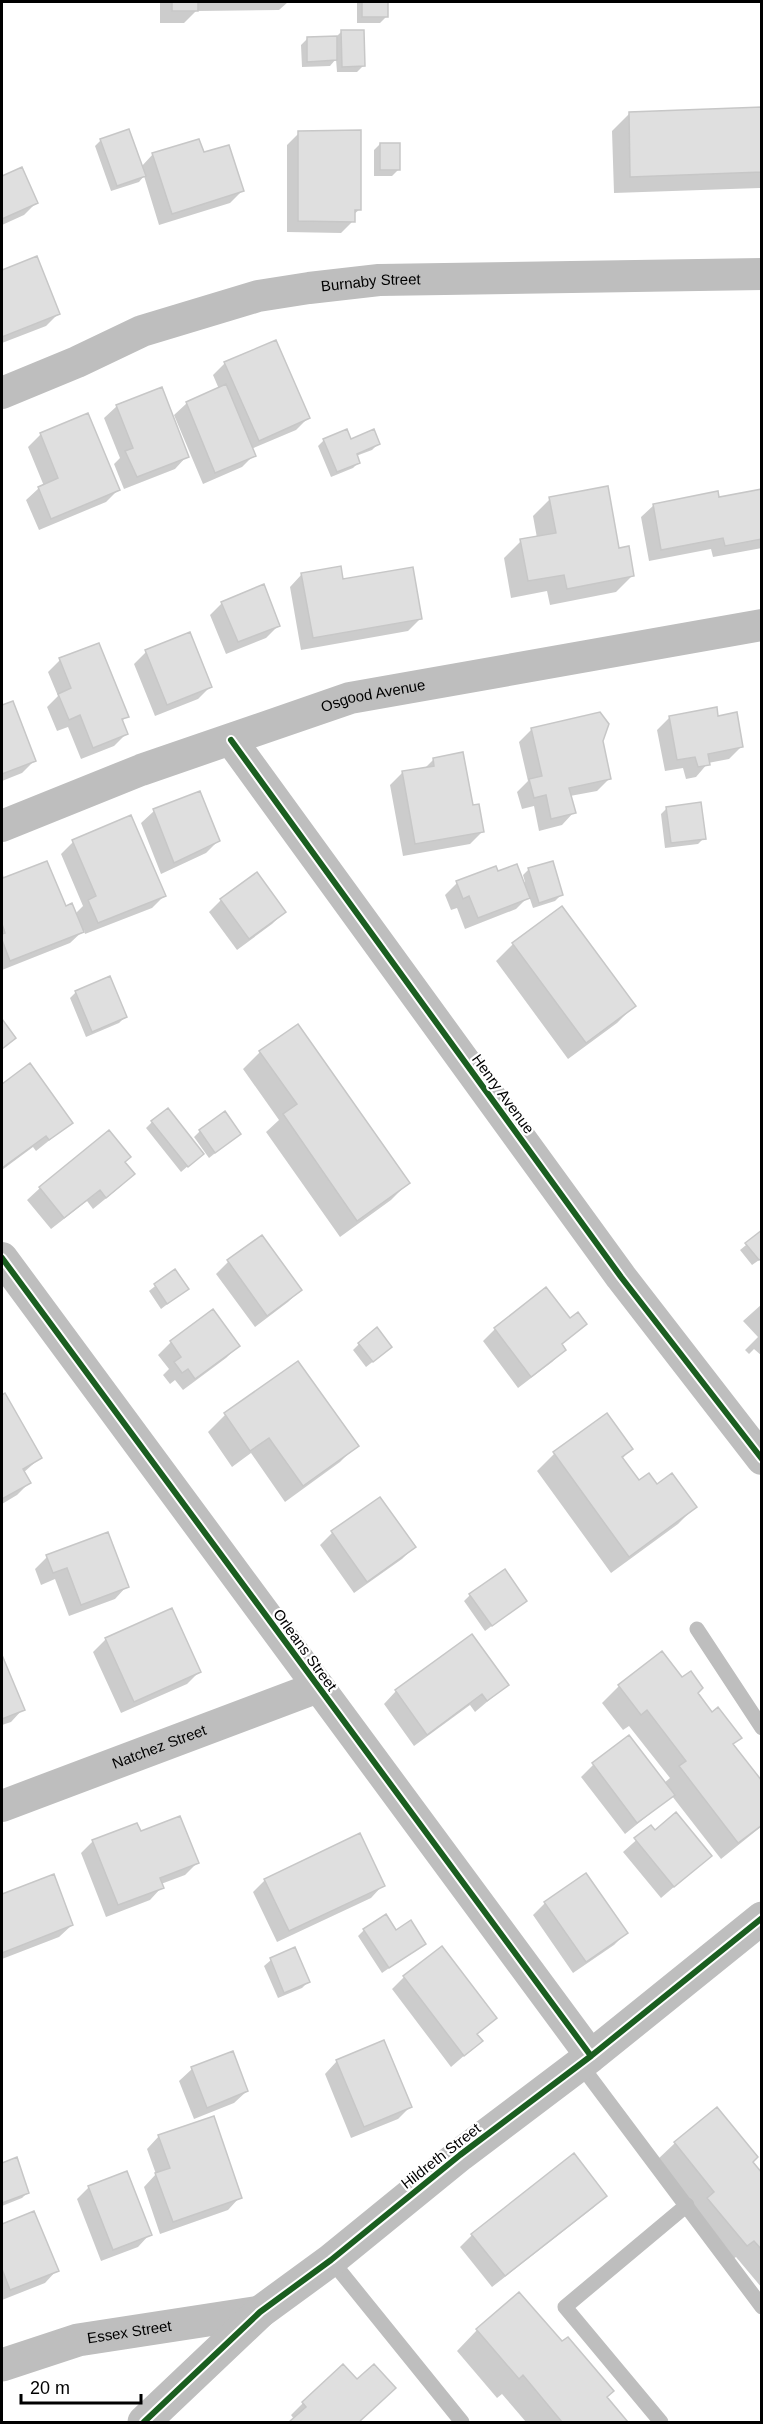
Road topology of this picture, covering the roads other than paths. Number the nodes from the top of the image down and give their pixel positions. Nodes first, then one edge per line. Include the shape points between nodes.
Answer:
1 (762, 274) edge
2 (2, 393) edge
3 (762, 625) edge
4 (231, 740) junction
5 (2, 826) edge
6 (7, 1276) edge
7 (762, 1459) edge
8 (697, 1629) dead end
9 (318, 1687) junction
10 (762, 1728) edge
11 (2, 1806) edge
12 (762, 1918) edge
13 (586, 2060) junction
14 (687, 2205) junction
15 (331, 2260) junction
16 (762, 2307) edge
17 (260, 2312) junction
18 (2, 2365) edge
19 (144, 2422) edge
20 (462, 2422) edge
21 (661, 2422) edge

1 - 2 street, Burnaby Street via 379,280 298,289 258,296 142,331
3 - 4 street, Osgood Avenue via 350,698
4 - 5 street, Osgood Avenue via 141,770
4 - 7 street, Henry Avenue via 621,1277
6 - 9 street, Orleans Street
8 - 10 lane
9 - 11 street, Natchez Street
9 - 13 street, Orleans Street
12 - 13 street, Hildreth Street
13 - 14 lane
13 - 15 street, Hildreth Street via 460,2155
14 - 16 lane
14 - 21 lane via 565,2307
15 - 17 street, Hildreth Street
15 - 20 lane
17 - 18 street, Essex Street via 78,2340
17 - 19 street, Hildreth Street

